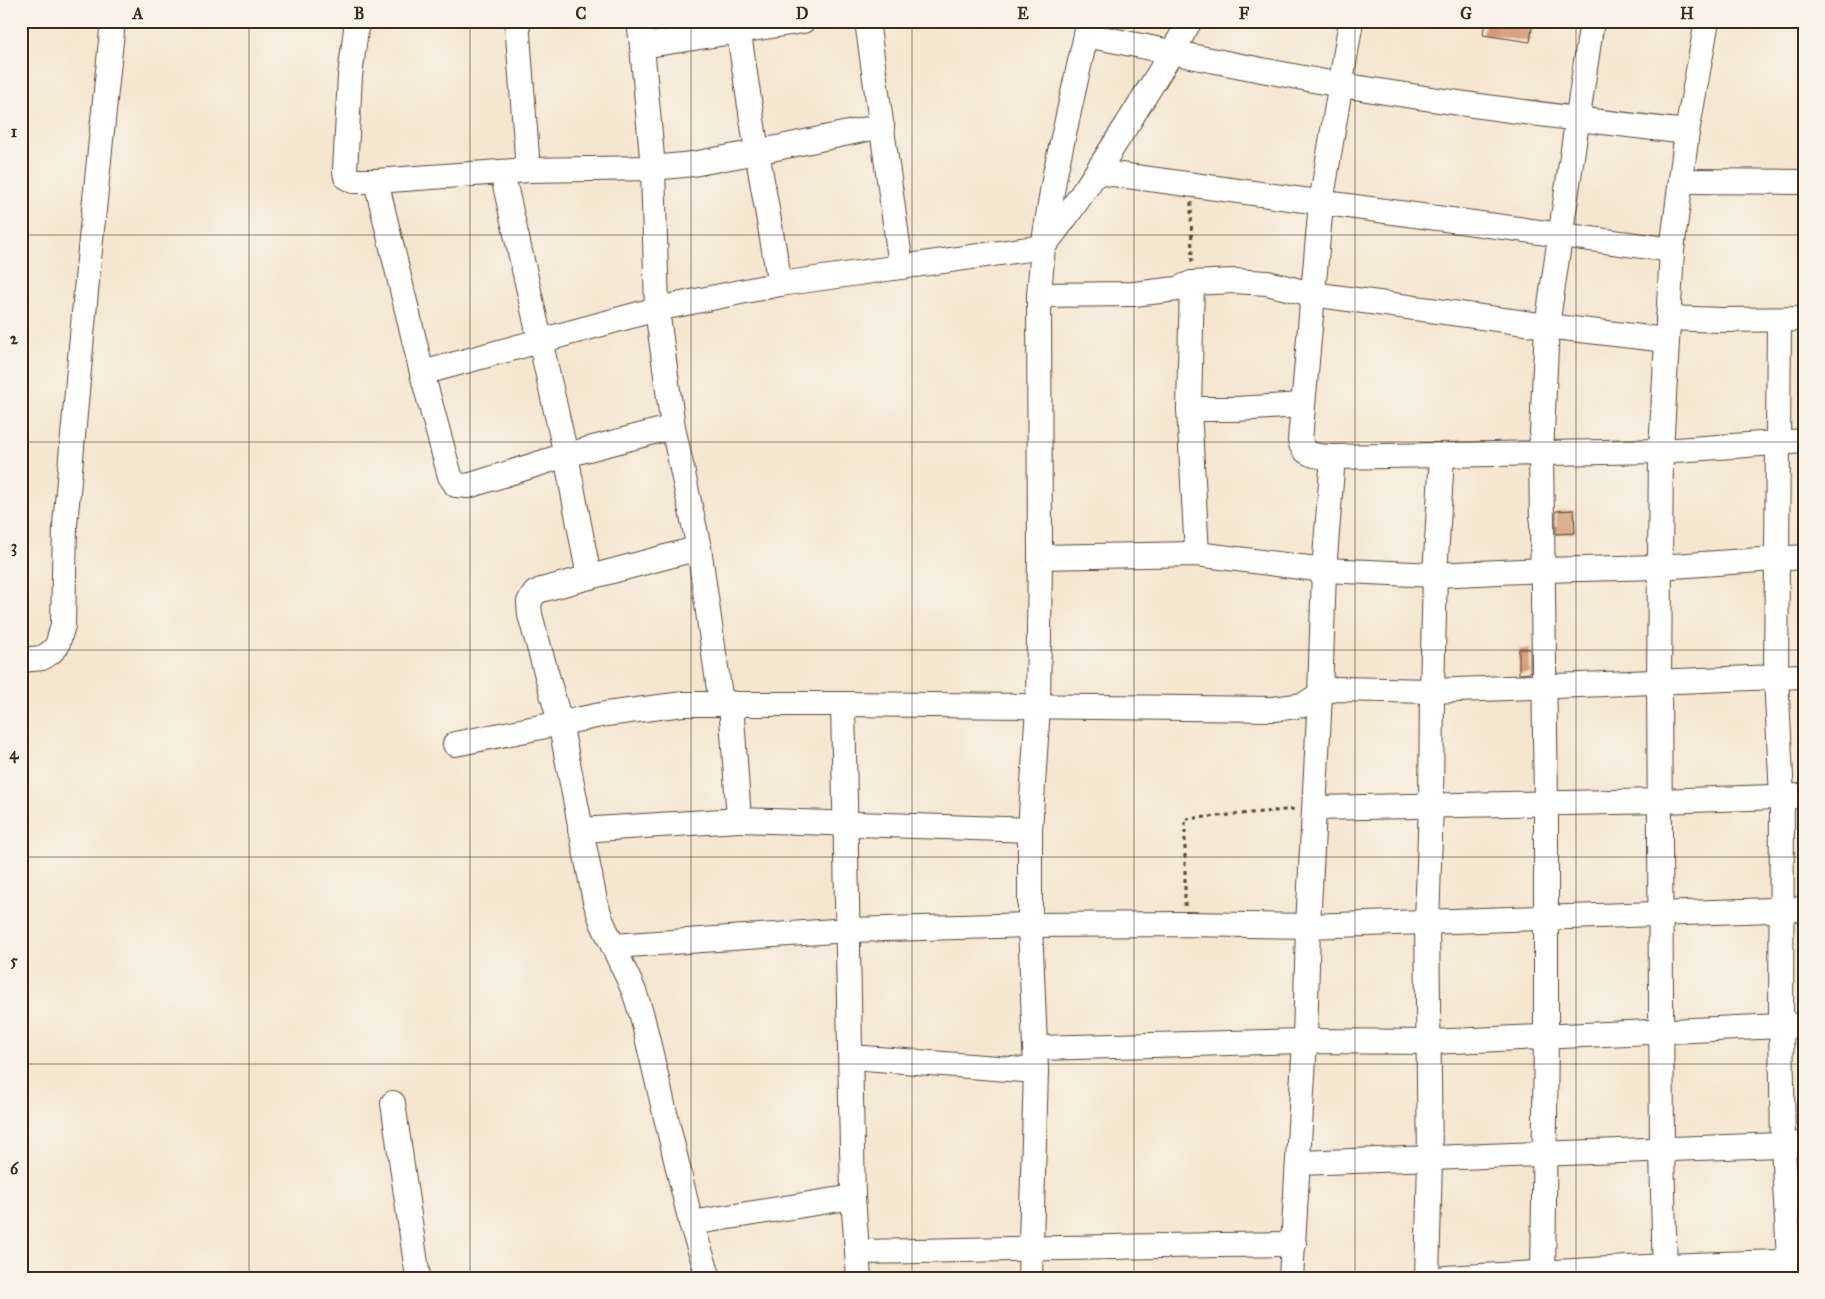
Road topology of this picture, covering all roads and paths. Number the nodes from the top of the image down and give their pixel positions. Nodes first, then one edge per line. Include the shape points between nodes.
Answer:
1 (113, 21) edge
2 (357, 21) edge
3 (517, 21) edge
4 (639, 21) edge
5 (803, 21) edge
6 (867, 21) edge
7 (1190, 21) edge
8 (1351, 21) edge
9 (1592, 21) edge
10 (1707, 21) edge
11 (738, 27) edge
12 (1088, 28) edge
13 (642, 46) junction
14 (1173, 52) junction
15 (1340, 84) junction
16 (1577, 120) junction
17 (882, 126) junction
18 (1687, 132) junction
19 (757, 152) junction
20 (653, 168) junction
21 (528, 170) junction
22 (502, 172) junction
23 (1098, 172) junction
24 (376, 181) junction
25 (1681, 181) junction
26 (1804, 182) edge
27 (1191, 184) junction
28 (1320, 203) junction
29 (1559, 235) junction
30 (1043, 247) junction
31 (1672, 250) junction
32 (901, 266) junction
33 (1192, 283) junction
34 (780, 284) junction
35 (1312, 294) junction
36 (1039, 295) junction
37 (657, 309) junction
38 (1804, 319) edge
39 (1779, 320) junction
40 (1546, 326) junction
41 (1667, 329) junction
42 (540, 342) junction
43 (422, 373) junction
44 (1302, 405) junction
45 (1189, 409) junction
46 (673, 427) junction
47 (1804, 441) edge
48 (1779, 443) junction
49 (1661, 451) junction
50 (1541, 454) junction
51 (566, 455) junction
52 (1442, 456) junction
53 (1333, 457) junction
54 (699, 548) junction
55 (1196, 554) junction
56 (1040, 557) junction
57 (1804, 557) edge
58 (1776, 559) junction
59 (1659, 568) junction
60 (1324, 570) junction
61 (1542, 570) junction
62 (1435, 575) junction
63 (589, 577) junction
64 (21, 660) edge
65 (1804, 676) edge
66 (1776, 677) junction
67 (1659, 681) junction
68 (1544, 686) junction
69 (1432, 691) junction
70 (1320, 695) junction
71 (726, 703) junction
72 (843, 704) junction
73 (1038, 707) junction
74 (560, 722) junction
75 (455, 744) dead end
76 (1793, 796) edge
77 (1660, 801) junction
78 (1546, 803) junction
79 (1431, 805) junction
80 (1315, 808) junction
81 (739, 820) junction
82 (845, 824) junction
83 (580, 830) junction
84 (1030, 830) junction
85 (1793, 909) edge
86 (1660, 914) junction
87 (1545, 918) junction
88 (1427, 923) junction
89 (1185, 924) junction
90 (1030, 925) junction
91 (1308, 926) junction
92 (849, 930) junction
93 (613, 946) junction
94 (1792, 1026) edge
95 (1661, 1031) junction
96 (1546, 1036) junction
97 (1305, 1041) junction
98 (1430, 1042) junction
99 (1036, 1048) junction
100 (851, 1057) junction
101 (1036, 1071) junction
102 (393, 1103) dead end
103 (1793, 1144) edge
104 (1662, 1150) junction
105 (1545, 1155) junction
106 (1430, 1159) junction
107 (1299, 1163) junction
108 (853, 1197) junction
109 (691, 1223) junction
110 (1294, 1244) junction
111 (1030, 1250) junction
112 (857, 1252) junction
113 (1794, 1267) edge
114 (1665, 1272) edge
115 (1543, 1275) edge
116 (418, 1278) edge
117 (710, 1278) edge
118 (859, 1278) edge
119 (1030, 1278) edge
120 (1290, 1278) edge
121 (1427, 1278) edge
122 (1445, 1278) edge

1 - 64 street via 65,525 63,625 57,646 50,653 42,658
2 - 24 street via 350,76 345,171 349,180
3 - 21 street
4 - 13 street
5 - 11 street
6 - 17 street
7 - 14 street
8 - 15 street
9 - 16 street
10 - 18 street
11 - 13 street
11 - 19 street
12 - 14 street
12 - 30 street
13 - 20 street
14 - 15 street
14 - 23 street
15 - 16 street
15 - 28 street
16 - 18 street
16 - 29 street
17 - 19 street
17 - 32 street
18 - 25 street
19 - 20 street
19 - 34 street
20 - 21 street
20 - 37 street
21 - 22 street
22 - 24 street
22 - 42 street
23 - 27 street
23 - 30 street
24 - 43 street
25 - 26 street
25 - 31 street
27 - 28 street
27 - 33 path
28 - 29 street
28 - 35 street
29 - 31 street
29 - 40 street
30 - 32 street
30 - 36 street
31 - 41 street
32 - 34 street
33 - 35 street via 1252,282
33 - 36 street via 1160,292
33 - 45 street
34 - 37 street
35 - 40 street
35 - 44 street
36 - 56 street
37 - 42 street
37 - 46 street
38 - 39 street
39 - 41 street
39 - 48 street
40 - 41 street
40 - 50 street
41 - 49 street
42 - 43 street
42 - 51 street
43 - 51 street via 450,476 456,485 468,486
44 - 45 street
44 - 53 street via 1302,447 1306,453
45 - 55 street
46 - 51 street
46 - 54 street
47 - 48 street
48 - 49 street
48 - 58 street
49 - 50 street
49 - 59 street
50 - 52 street
50 - 61 street
51 - 63 street
52 - 53 street
52 - 62 street
53 - 60 street
54 - 63 street
54 - 71 street
55 - 56 street
55 - 60 street
56 - 73 street
57 - 58 street
58 - 59 street
58 - 66 street
59 - 61 street
59 - 67 street
60 - 62 street
60 - 70 street
61 - 62 street
61 - 68 street
62 - 69 street
63 - 74 street via 541,590 529,602
65 - 66 street
66 - 67 street
66 - 76 street
67 - 68 street
67 - 77 street
68 - 69 street
68 - 78 street
69 - 70 street via 1338,689
69 - 79 street
70 - 73 street via 1302,705 1274,709
70 - 80 street
71 - 72 street
71 - 74 street via 683,704
71 - 81 street
72 - 73 street
72 - 82 street
73 - 84 street
74 - 75 street
74 - 83 street
76 - 77 street
76 - 85 street
77 - 78 street
77 - 86 street
78 - 79 street
78 - 87 street
79 - 80 street
79 - 88 street
80 - 89 path via 1185,819
80 - 91 street
81 - 82 street
81 - 83 street
82 - 84 street
82 - 92 street
83 - 93 street via 595,901
84 - 90 street
85 - 86 street
85 - 94 street
86 - 87 street
86 - 95 street
87 - 88 street
87 - 96 street
88 - 91 street
88 - 98 street
89 - 90 street
89 - 91 street
90 - 92 street
90 - 99 street
91 - 97 street
92 - 93 street
92 - 100 street
93 - 109 street via 642,1016
94 - 95 street
94 - 103 street
95 - 96 street
95 - 104 street
96 - 98 street
96 - 105 street
97 - 98 street
97 - 99 street
97 - 107 street
98 - 106 street
99 - 101 street
100 - 101 street
100 - 108 street
101 - 111 street
102 - 116 street
103 - 104 street
103 - 113 street
104 - 105 street
104 - 114 street
105 - 106 street
105 - 115 street
106 - 107 street
106 - 121 street
107 - 110 street
108 - 109 street
108 - 112 street
109 - 117 street
110 - 111 street
110 - 120 street
111 - 112 street
111 - 119 street
112 - 118 street
113 - 114 street
114 - 115 street
115 - 122 street

